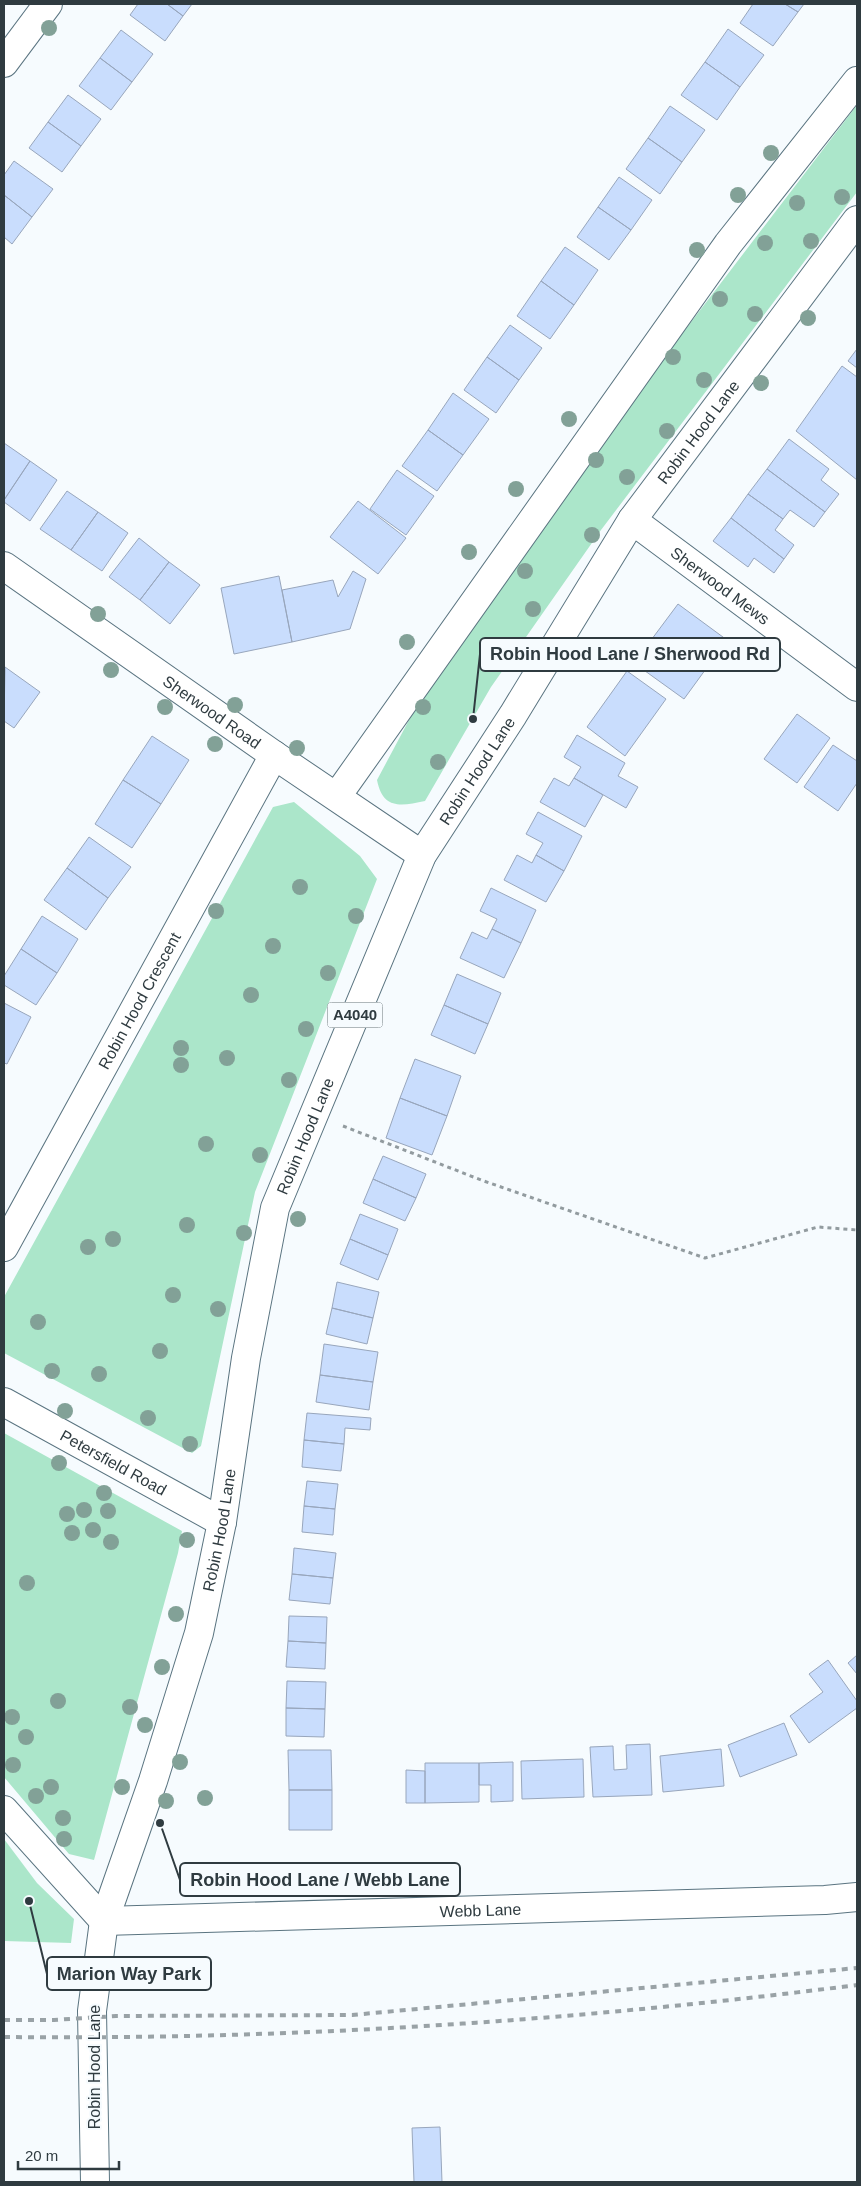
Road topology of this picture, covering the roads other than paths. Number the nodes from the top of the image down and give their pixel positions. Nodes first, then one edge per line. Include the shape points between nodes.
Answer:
1 (48, 4) edge
2 (4, 63) edge
3 (857, 81) edge
4 (857, 220) edge
5 (632, 520) junction
6 (4, 566) edge
7 (857, 687) edge
8 (274, 755) junction
9 (338, 796) junction
10 (422, 855) junction
11 (4, 1246) edge
12 (4, 1402) edge
13 (222, 1522) junction
14 (4, 1810) edge
15 (857, 1897) edge
16 (104, 1920) junction
17 (95, 2182) edge

1 - 2 street
3 - 9 street via 728,244
4 - 5 street, Robin Hood Lane / A4040
5 - 7 street, Sherwood Mews
5 - 10 street, Robin Hood Lane / A4040 via 513,715
6 - 8 street, Sherwood Road
8 - 9 street, Sherwood Road
8 - 11 street, Robin Hood Crescent
9 - 10 street, Sherwood Road
10 - 13 street, Robin Hood Lane / A4040 via 275,1208 246,1358
12 - 13 street, Petersfield Road
13 - 16 street, Robin Hood Lane / A4040 via 199,1634 153,1781
14 - 16 street
15 - 16 street, Webb Lane
16 - 17 street, Robin Hood Lane / A4040 via 92,2011

